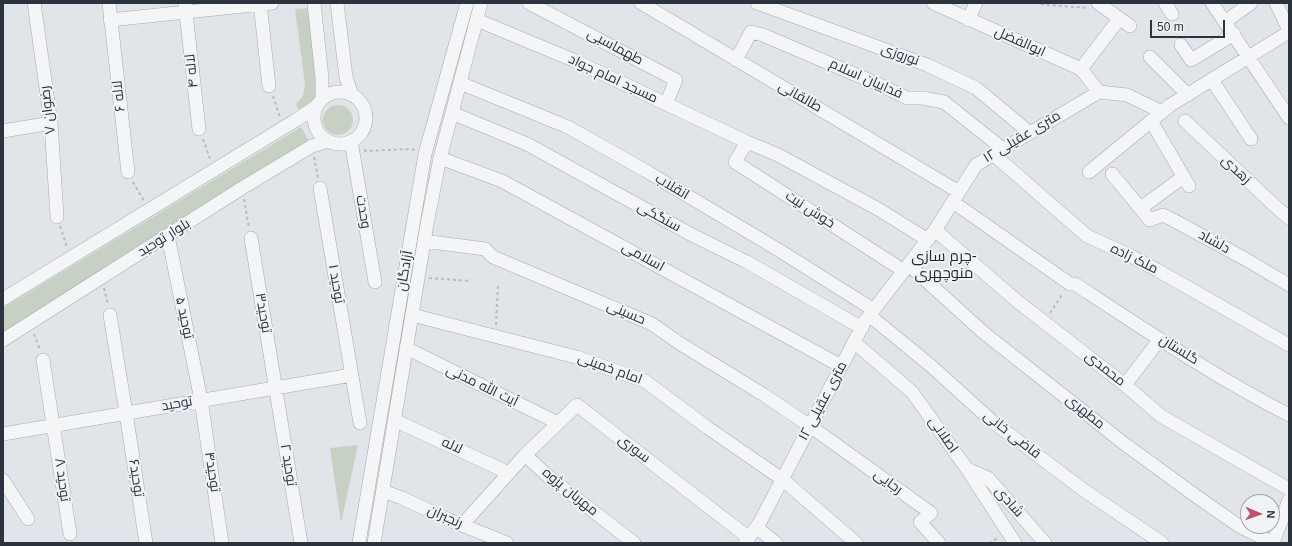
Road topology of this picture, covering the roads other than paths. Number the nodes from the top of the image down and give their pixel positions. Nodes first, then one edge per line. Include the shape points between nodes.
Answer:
1 (34, 3) edge
2 (108, 3) edge
3 (264, 3) edge
4 (314, 3) edge
5 (338, 3) edge
6 (466, 3) edge
7 (482, 3) edge
8 (529, 3) edge
9 (641, 3) edge
10 (757, 3) edge
11 (933, 3) edge
12 (976, 3) edge
13 (1164, 3) edge
14 (1212, 3) edge
15 (1251, 3) edge
16 (1276, 3) edge
17 (1100, 5) edge
18 (185, 7) edge
19 (1172, 14) dead end
20 (1119, 19) junction
21 (110, 20) junction
22 (477, 20) junction
23 (968, 20) junction
24 (1225, 22) junction
25 (1130, 26) dead end
26 (1289, 31) edge
27 (1234, 34) junction
28 (1181, 45) dead end
29 (1150, 57) dead end
30 (1249, 57) junction
31 (736, 60) junction
32 (1081, 69) junction
33 (1212, 80) junction
34 (460, 82) junction
35 (269, 86) road end
36 (1099, 92) junction
37 (352, 95) junction
38 (1188, 95) junction
39 (319, 103) junction
40 (666, 104) junction
41 (452, 112) junction
42 (1162, 112) junction
43 (1289, 118) edge
44 (1185, 120) dead end
45 (1151, 121) junction
46 (51, 123) junction
47 (3, 130) edge
48 (199, 130) road end
49 (1030, 133) junction
50 (1251, 139) dead end
51 (328, 141) junction
52 (351, 141) junction
53 (747, 142) junction
54 (998, 151) junction
55 (440, 158) junction
56 (128, 172) road end
57 (1089, 172) dead end
58 (1112, 174) dead end
59 (320, 188) road end
60 (956, 197) junction
61 (1141, 208) junction
62 (57, 217) road end
63 (1289, 218) edge
64 (414, 221) junction
65 (427, 224) junction
66 (931, 235) junction
67 (168, 236) junction
68 (251, 238) road end
69 (424, 241) junction
70 (906, 268) junction
71 (375, 282) dead end
72 (1289, 285) edge
73 (3, 299) edge
74 (872, 313) junction
75 (110, 314) road end
76 (412, 315) junction
77 (862, 328) junction
78 (1160, 339) junction
79 (3, 340) edge
80 (854, 342) junction
81 (1289, 345) edge
82 (406, 348) junction
83 (44, 360) road end
84 (841, 366) junction
85 (352, 375) junction
86 (1125, 385) junction
87 (276, 388) junction
88 (201, 400) junction
89 (126, 413) junction
90 (1289, 415) edge
91 (394, 420) junction
92 (360, 423) dead end
93 (558, 423) junction
94 (54, 425) junction
95 (810, 426) junction
96 (3, 434) edge
97 (525, 455) junction
98 (967, 470) junction
99 (509, 473) junction
100 (782, 479) junction
101 (3, 480) edge
102 (1289, 488) edge
103 (383, 491) junction
104 (1289, 500) edge
105 (28, 519) dead end
106 (1285, 521) edge
107 (462, 525) junction
108 (756, 527) junction
109 (70, 534) dead end
110 (747, 540) edge
111 (146, 543) edge
112 (222, 543) edge
113 (301, 543) edge
114 (359, 543) edge
115 (374, 543) edge
116 (507, 543) edge
117 (634, 543) edge
118 (776, 543) edge
119 (856, 543) edge
120 (939, 543) edge
121 (1014, 543) edge
122 (1045, 543) edge
123 (1162, 543) edge
124 (1273, 543) edge

1 - 46 street, رضوان ۷
2 - 21 street, لاله ۶
3 - 18 street
3 - 35 street
4 - 39 street via 322,78
5 - 37 street via 346,77
6 - 64 street, آزادگان via 425,154
7 - 22 street, آزادگان
8 - 40 street, طهماسبی via 676,80
9 - 31 street, طالقانی
10 - 49 street, نوروزی via 941,71 976,88
11 - 23 street, ابوالفضل
12 - 23 street
13 - 19 street
14 - 24 street
15 - 24 street
16 - 26 street
17 - 20 street
18 - 21 street
18 - 48 street, لاله ۴
20 - 25 street
20 - 32 street
21 - 56 street, لاله ۶
22 - 34 street, آزادگان
22 - 40 street, مسجد امام جواد via 573,60
23 - 32 street, ابوالفضل
24 - 27 street
26 - 30 street
27 - 28 street via 1191,60
27 - 30 street
29 - 38 street
30 - 33 street
30 - 43 street
31 - 54 street, فداییان اسلام via 750,32 763,35 907,98 944,102
31 - 60 street, طالقانی via 837,118
32 - 36 street, ابوالفضل
33 - 38 street
33 - 50 street
34 - 41 street, آزادگان
34 - 74 street, انقلاب via 568,127 777,249
36 - 42 street via 1126,95
36 - 49 street, ۱۲ متری عقیلی
37 - 39 street via 336,92
37 - 52 street via 363,106 365,118 363,130
38 - 42 street
39 - 51 street via 314,114 314,122 316,130
39 - 73 street via 284,128
40 - 53 street, مسجد امام جواد
41 - 55 street, آزادگان
41 - 77 street, سنگکی via 527,144 692,235 747,262
42 - 45 street
44 - 63 street, زهدی
45 - 57 street
45 - 61 street via 1186,181
46 - 47 street
46 - 62 street, رضوان ۷
49 - 54 street, ۱۲ متری عقیلی
51 - 52 street via 336,144
51 - 67 street, بلوار توحید via 312,146
52 - 71 street, وحدت
53 - 66 street, مسجد امام جواد via 778,155
53 - 70 street, خوش نیت via 735,162
54 - 60 street, ۱۲ متری عقیلی via 976,164
54 - 81 street, ملک زاده via 1087,236 1157,270
55 - 65 street, آزادگان
55 - 84 street, اسلامی via 502,181
58 - 61 street, دلشاد
59 - 85 street, توحید ۱
60 - 66 street, ۱۲ متری عقیلی
60 - 78 street, گلستان via 1070,284 1075,284
61 - 72 street, دلشاد via 1150,220 1163,215
64 - 65 street
64 - 114 street, آزادگان
65 - 69 street, آزادگان
66 - 70 street, ۱۲ متری عقیلی
66 - 86 street, محمدی
67 - 79 street, بلوار توحید
67 - 88 street, توحید ۵
68 - 87 street, توحید۳
69 - 76 street, آزادگان
69 - 95 street, حسینی via 486,249 493,257 652,324
70 - 74 street, ۱۲ متری عقیلی
70 - 124 street, مطهری via 1126,445 1239,526
74 - 77 street, ۱۲ متری عقیلی
74 - 123 street, قاضی خانی via 993,422 1085,491
75 - 89 street, توحید۶
76 - 82 street, آزادگان
76 - 100 street, امام خمینی via 576,357 645,381
77 - 80 street, ۱۲ متری عقیلی
78 - 86 street
78 - 90 street, گلستان
80 - 84 street, ۱۲ متری عقیلی
80 - 98 street, اصلانی via 912,392
82 - 91 street, آزادگان
82 - 93 street, آیت الله مدنی
83 - 94 street, توحید ۸
84 - 95 street, ۱۲ متری عقیلی
85 - 87 street, توحید
85 - 92 street, توحید ۱
86 - 102 street, محمدی via 1162,416
87 - 88 street, توحید
87 - 113 street, توحید ۲
88 - 89 street, توحید
88 - 112 street, توحید۴
89 - 94 street, توحید
89 - 111 street, توحید۶
91 - 99 street, لاله
91 - 103 street, آزادگان
93 - 97 street, سوری
93 - 110 street, سوری via 577,405
94 - 96 street, توحید
94 - 109 street, توحید ۸
95 - 100 street, ۱۲ متری عقیلی
95 - 120 street, رجایی via 931,513 920,522
97 - 99 street
97 - 117 street, مهربان پژوه via 549,477
98 - 121 street, اصلانی
98 - 122 street, شادی via 988,478
99 - 107 street
100 - 108 street, ۱۲ متری عقیلی
100 - 119 street, امام خمینی
101 - 105 street
103 - 107 street, رنجبران
103 - 115 street, آزادگان
104 - 106 street
106 - 124 street
107 - 116 street, رنجبران
108 - 110 street, ۱۲ متری عقیلی
108 - 118 street

